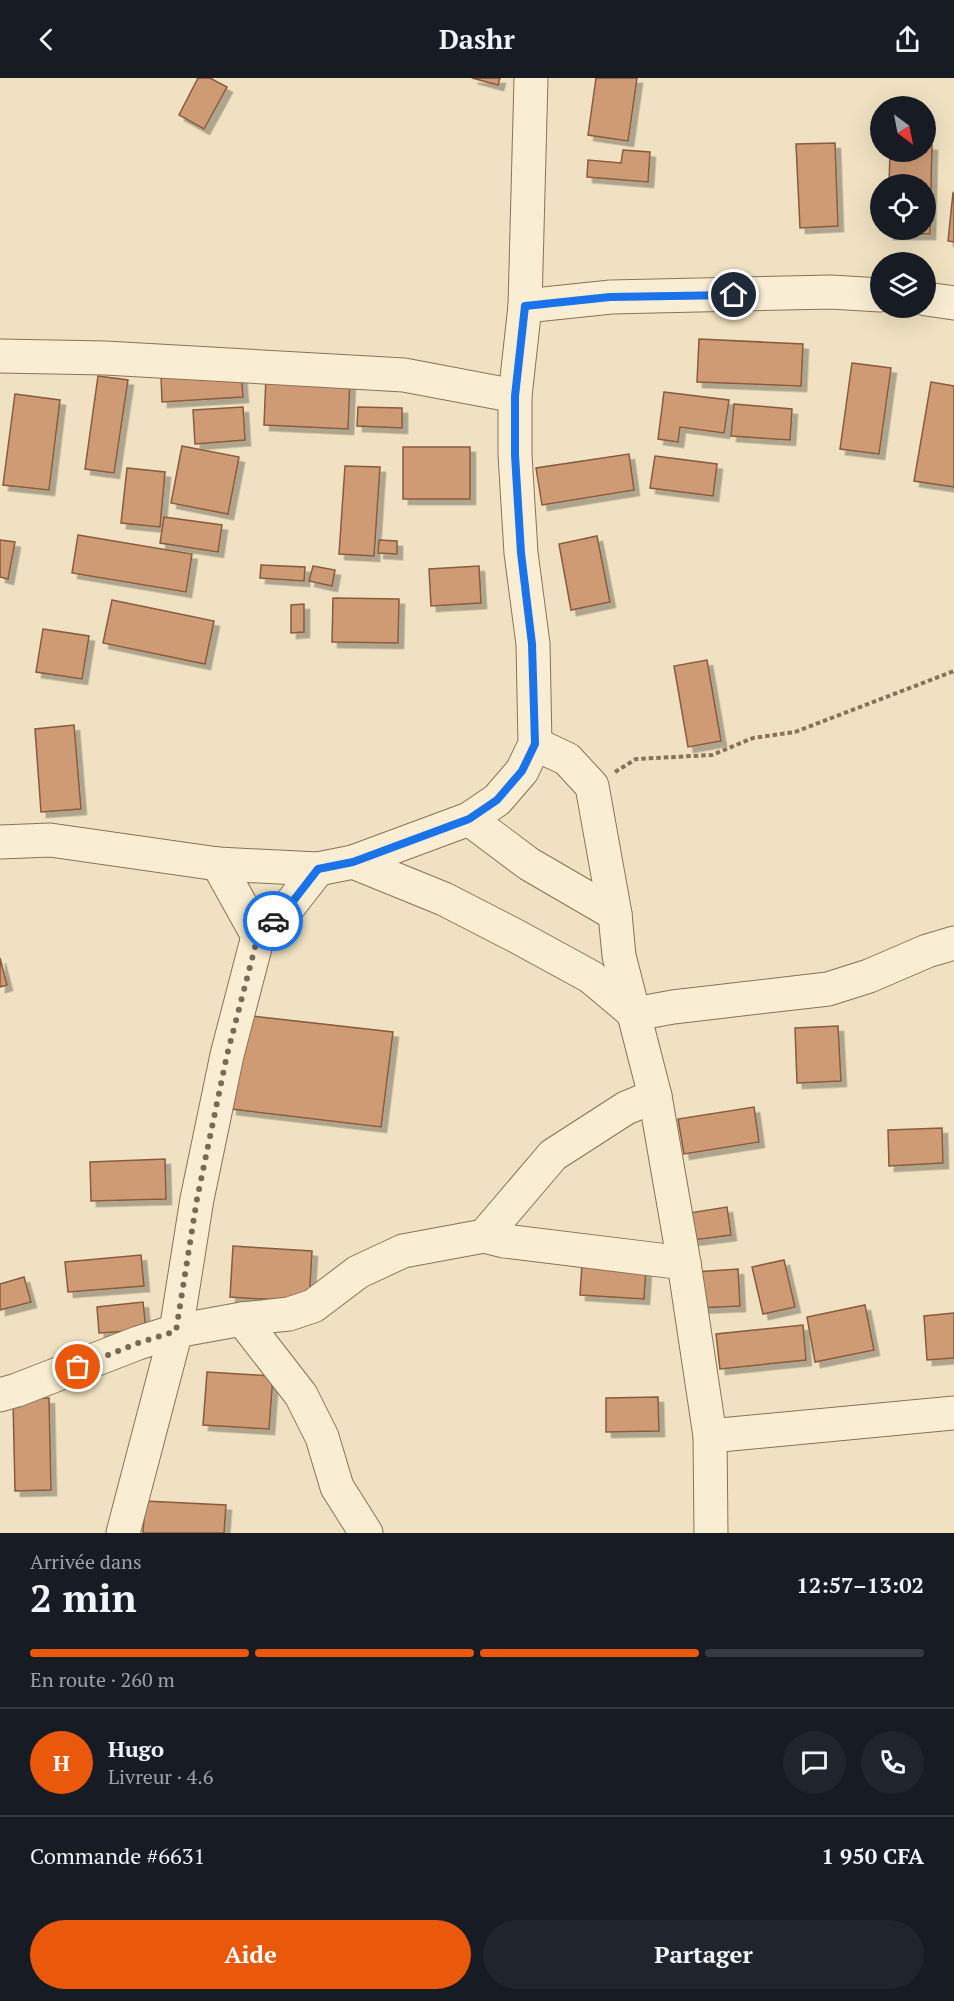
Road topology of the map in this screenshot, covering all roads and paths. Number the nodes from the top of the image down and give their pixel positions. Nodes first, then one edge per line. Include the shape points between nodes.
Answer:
1 (531, 78) edge
2 (870, 294) edge
3 (936, 300) edge
4 (954, 303) edge
5 (525, 306) junction
6 (0, 356) edge
7 (515, 396) junction
8 (954, 671) edge
9 (535, 744) junction
10 (592, 786) junction
11 (469, 819) junction
12 (0, 842) edge
13 (353, 862) junction
14 (219, 864) junction
15 (318, 869) junction
16 (615, 914) junction
17 (258, 936) junction
18 (954, 943) edge
19 (635, 1014) junction
20 (655, 1096) junction
21 (484, 1236) junction
22 (684, 1263) junction
23 (242, 1318) junction
24 (176, 1331) junction
25 (0, 1395) edge
26 (954, 1413) edge
27 (710, 1436) junction
28 (123, 1533) edge
29 (366, 1533) edge
30 (711, 1533) edge

1 - 5 street
2 - 5 street via 610,297
3 - 4 street
5 - 7 street
6 - 7 street via 404,375
7 - 9 street via 517,488 532,644
8 - 10 path via 795,732 753,738 712,755 636,759
9 - 10 street via 567,759
9 - 11 street via 522,771 497,800
10 - 16 street
11 - 13 street
11 - 16 street via 529,864
12 - 14 street via 50,840
13 - 15 street
13 - 19 street via 444,899 516,936 591,977
14 - 15 street
14 - 17 street
15 - 17 street via 290,905
16 - 19 street via 619,956
17 - 24 street via 227,1055 197,1199
18 - 19 street via 828,989
19 - 20 street
20 - 21 street via 626,1108 553,1155
20 - 22 street
21 - 22 street
21 - 23 street via 403,1251 358,1272 313,1306 289,1314
22 - 27 street
23 - 24 street
23 - 29 street via 301,1395 322,1437 338,1487
24 - 25 street
24 - 28 street
26 - 27 street
27 - 30 street

